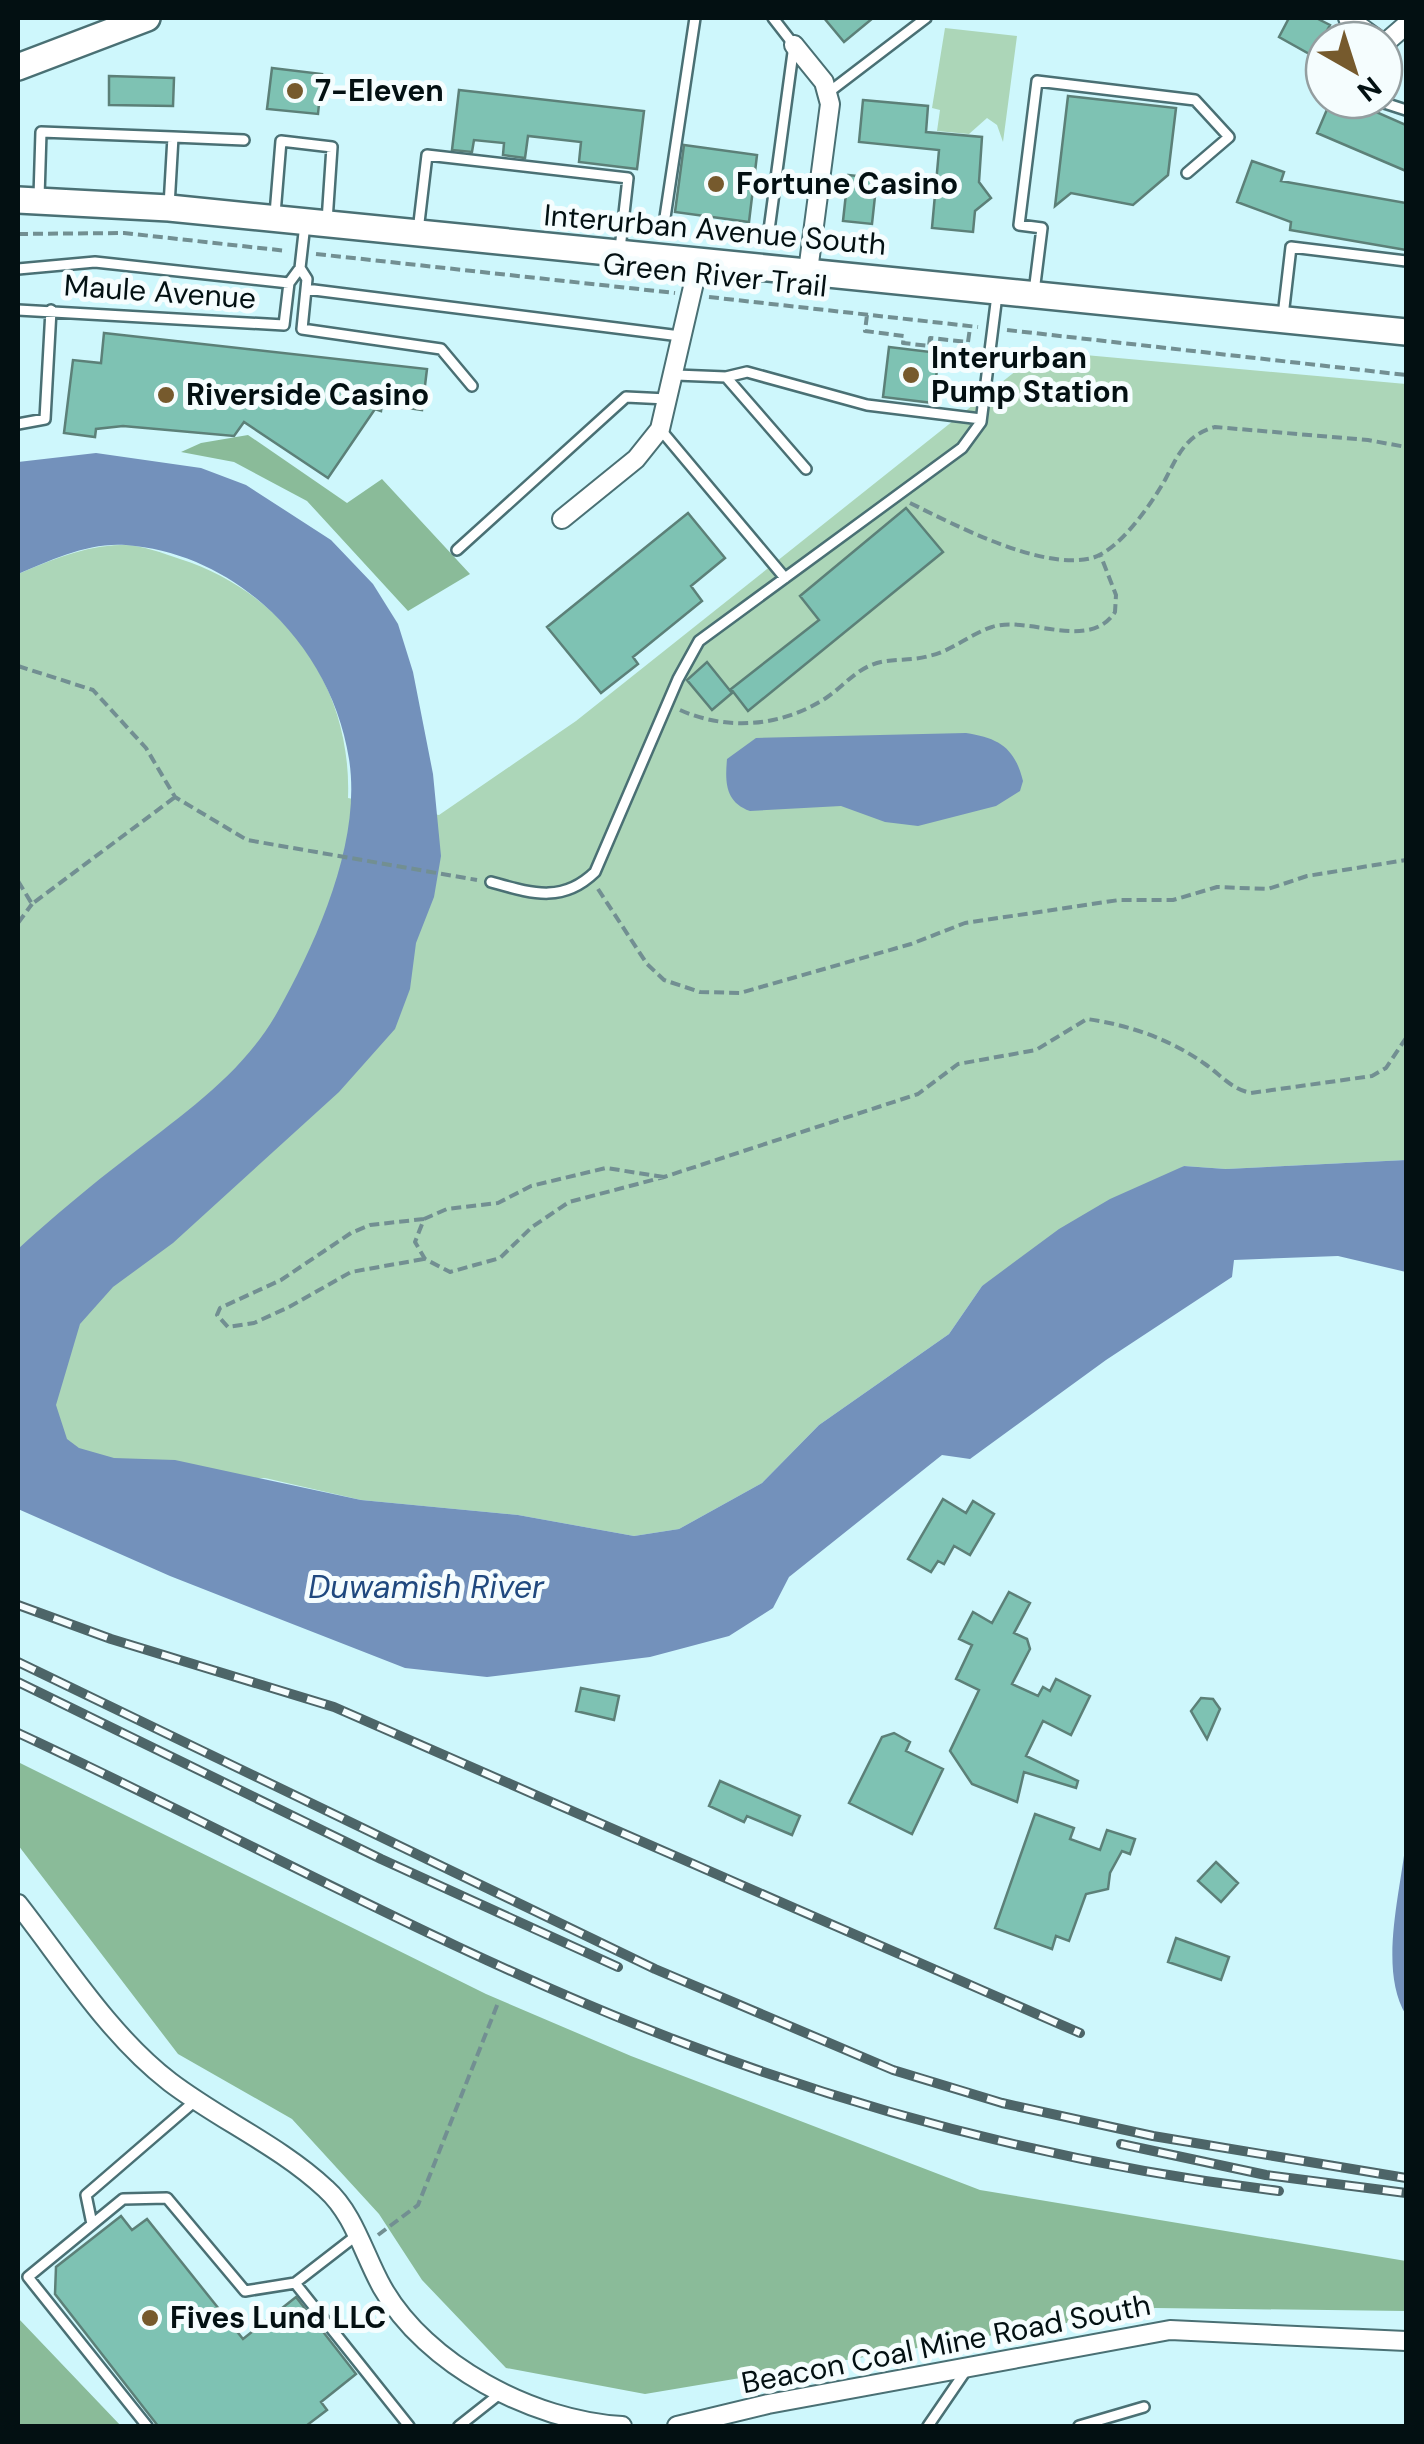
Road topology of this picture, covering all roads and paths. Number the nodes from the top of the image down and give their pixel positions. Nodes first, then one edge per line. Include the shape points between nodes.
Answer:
1 (147, 18) edge
2 (696, 18) edge
3 (773, 18) edge
4 (926, 18) edge
5 (794, 46) junction
6 (18, 67) edge
7 (829, 92) junction
8 (173, 138) junction
9 (244, 140) dead end
10 (1188, 173) dead end
11 (28, 200) edge
12 (168, 208) junction
13 (275, 220) junction
14 (316, 223) junction
15 (664, 224) dead end
16 (769, 230) dead end
17 (18, 234) edge
18 (418, 234) junction
19 (302, 252) junction
20 (619, 254) junction
21 (699, 261) junction
22 (1406, 261) edge
23 (300, 268) junction
24 (18, 269) edge
25 (808, 271) junction
26 (290, 283) junction
27 (306, 288) junction
28 (998, 289) junction
29 (1034, 292) junction
30 (692, 295) junction
31 (18, 310) edge
32 (52, 310) junction
33 (867, 315) junction
34 (1282, 318) junction
35 (906, 319) junction
36 (932, 322) junction
37 (970, 326) junction
38 (994, 329) junction
39 (1406, 332) edge
40 (684, 336) junction
41 (904, 336) junction
42 (930, 338) junction
43 (676, 375) junction
44 (1406, 375) edge
45 (726, 377) junction
46 (472, 386) dead end
47 (670, 399) junction
48 (981, 420) junction
49 (18, 424) edge
50 (660, 428) junction
51 (1406, 447) edge
52 (806, 469) dead end
53 (896, 496) junction
54 (562, 519) dead end
55 (457, 550) dead end
56 (1100, 554) junction
57 (785, 578) junction
58 (18, 666) edge
59 (667, 705) junction
60 (175, 796) junction
61 (1406, 860) edge
62 (590, 877) junction
63 (18, 881) edge
64 (491, 882) joint
65 (32, 904) junction
66 (18, 923) edge
67 (1406, 1038) edge
68 (664, 1176) junction
69 (424, 1220) junction
70 (425, 1259) junction
71 (18, 1904) edge
72 (498, 2002) dead end
73 (197, 2100) junction
74 (92, 2224) junction
75 (360, 2241) junction
76 (295, 2282) junction
77 (1406, 2341) edge
78 (969, 2367) junction
79 (502, 2392) junction
80 (1144, 2408) dead end
81 (147, 2426) edge
82 (409, 2426) edge
83 (460, 2426) edge
84 (622, 2426) edge
85 (677, 2426) edge
86 (928, 2426) edge
87 (1079, 2426) edge

1 - 6 main road
2 - 15 lane
3 - 5 lane
4 - 7 lane
5 - 7 street
5 - 16 lane
7 - 25 street
8 - 9 lane
8 - 11 lane via 42,132
8 - 12 lane
10 - 29 lane via 1230,137 1195,100 1037,81 1020,225 1042,228
11 - 12 main road, Interurban Avenue South
12 - 13 main road, Interurban Avenue South
13 - 14 main road, Interurban Avenue South
13 - 14 lane via 281,141 332,147
14 - 18 main road, Interurban Avenue South
14 - 19 lane
17 - 19 path, Green River Trail via 124,234
18 - 20 main road, Interurban Avenue South
18 - 20 lane via 427,155 628,178
19 - 23 lane
19 - 30 path, Green River Trail
20 - 21 main road, Interurban Avenue South
21 - 25 main road, Interurban Avenue South
21 - 30 street
22 - 34 lane via 1292,247
23 - 26 lane
23 - 27 lane
24 - 26 lane, Maule Avenue via 95,262
25 - 28 main road, Interurban Avenue South
26 - 32 lane, Maule Avenue via 284,326
27 - 40 lane
27 - 46 lane via 307,332 441,349
28 - 29 main road, Interurban Avenue South
28 - 38 lane
29 - 34 main road, Interurban Avenue South
30 - 33 path, Green River Trail
30 - 40 street
31 - 32 lane, Maule Avenue
32 - 49 lane via 45,419
33 - 35 path, Green River Trail
33 - 41 path via 865,331
34 - 39 main road, Interurban Avenue South
35 - 36 path, Green River Trail
35 - 41 path
36 - 37 path, Green River Trail
36 - 42 path
37 - 38 path, Green River Trail
37 - 42 path via 968,342
38 - 44 path, Green River Trail
38 - 48 lane
40 - 43 street
41 - 42 path via 903,343 930,346
43 - 45 lane
43 - 47 street
45 - 48 lane via 747,372 867,404
45 - 52 lane
47 - 50 street
47 - 55 lane via 626,398
48 - 53 lane via 962,448
50 - 54 street via 636,459
50 - 57 lane
51 - 56 path via 1215,427 1200,431 1186,441 1156,496
53 - 56 path via 1010,547 1060,558
53 - 57 lane
56 - 59 path via 1116,595 1115,612 1100,626 1079,631 1003,624 943,652 879,662 826,698 762,722 709,723
57 - 59 lane via 699,641
58 - 60 path via 93,690 146,748
59 - 62 lane
60 - 64 path via 248,840
60 - 65 path
61 - 62 path via 1268,889 1217,887 1173,900 1118,900 964,922 740,993 700,992 664,980
62 - 64 lane via 548,896
63 - 65 path
65 - 66 path
67 - 68 path via 1386,1068 1372,1076 1251,1094 1180,1048 1087,1018 1036,1050 958,1064 918,1094
68 - 69 path via 606,1168
68 - 70 path via 570,1202 500,1258 450,1272
69 - 70 path via 415,1242
69 - 70 path via 351,1233 218,1315 228,1327 254,1323 351,1272
71 - 73 street via 125,2040
72 - 75 path via 418,2205
73 - 74 lane via 86,2195
73 - 75 street via 307,2172 331,2193
74 - 76 lane via 123,2199 167,2198 244,2291
74 - 81 lane via 28,2277
75 - 76 lane
75 - 79 street via 400,2316 428,2346
76 - 82 lane
77 - 78 street, Beacon Coal Mine Road South via 1170,2330
78 - 85 street, Beacon Coal Mine Road South
78 - 86 lane
79 - 83 lane
79 - 84 street
80 - 87 lane

